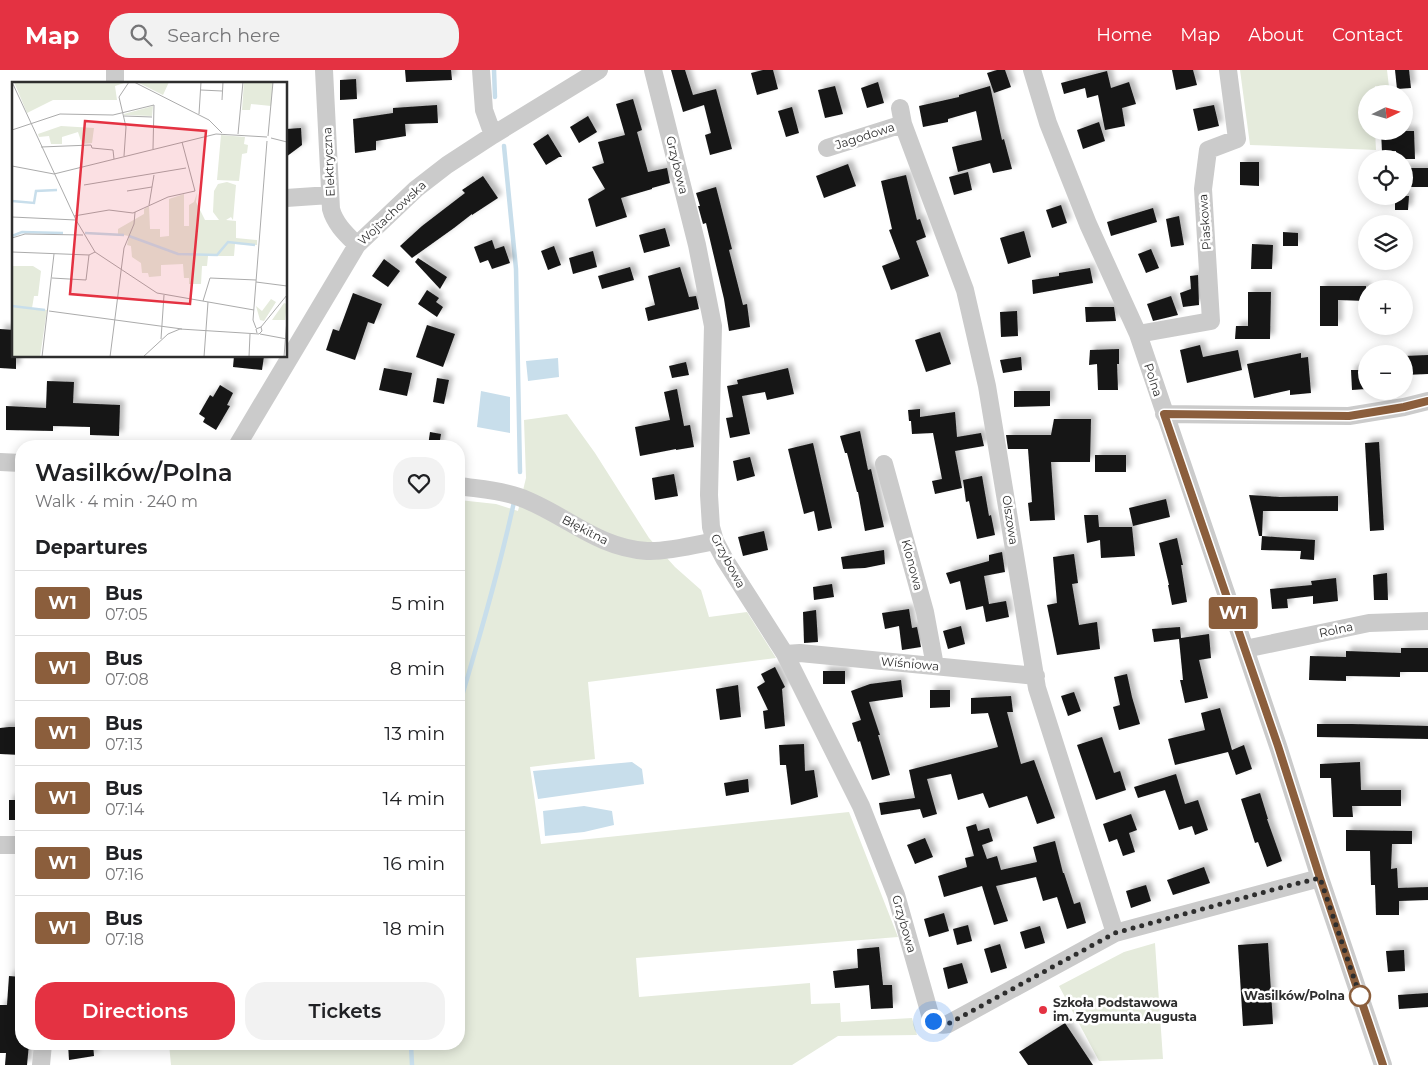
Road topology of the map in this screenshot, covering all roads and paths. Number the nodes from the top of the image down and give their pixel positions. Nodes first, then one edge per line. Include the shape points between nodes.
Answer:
1 (324, 70) edge
2 (481, 70) edge
3 (599, 70) edge
4 (653, 70) edge
5 (1032, 70) edge
6 (1228, 70) edge
7 (902, 116) joint
8 (493, 135) junction
9 (827, 148) dead end
10 (330, 195) junction
11 (288, 198) edge
12 (357, 245) junction
13 (1138, 334) junction
14 (1428, 401) edge
15 (1164, 414) junction
16 (241, 440) edge
17 (0, 462) edge
18 (15, 462) edge
19 (884, 464) dead end
20 (465, 487) edge
21 (713, 534) junction
22 (1428, 621) edge
23 (1246, 649) junction
24 (785, 654) junction
25 (935, 666) junction
26 (1036, 676) junction
27 (0, 845) edge
28 (15, 845) edge
29 (1320, 878) junction
30 (1115, 933) junction
31 (42, 1050) edge
32 (41, 1065) edge
33 (1383, 1065) edge

1 - 10 street, Elektryczna
2 - 8 street via 484,110
3 - 8 street, Wojtachowska
4 - 21 street, Grzybowa via 697,245 713,326 708,495
5 - 13 street, Polna via 1048,123 1088,224
6 - 13 street, Piaskowa via 1237,139 1208,150 1203,189 1211,321
7 - 9 street, Jagodowa
7 - 26 street, Olszowa via 965,290 988,386
8 - 12 street, Wojtachowska via 416,189
10 - 11 street
10 - 12 street, Elektryczna via 334,218
12 - 16 street, Wojtachowska
13 - 15 street, Polna
14 - 15 street via 1349,416
15 - 23 street, Polna
17 - 18 street
19 - 25 street, Klonowa via 925,612
20 - 21 street, Błękitna via 518,496 616,546 650,551
21 - 24 street, Grzybowa via 724,560
22 - 23 street, Rolna via 1369,624
23 - 29 street, Polna
24 - 25 street, Wiśniowa
24 - 30 street, Grzybowa via 860,806 896,896 931,1018 936,1024 948,1024
25 - 26 street, Wiśniowa
26 - 30 street, Olszowa via 1037,688
27 - 28 street
29 - 30 street
29 - 33 street, Polna
31 - 32 street

